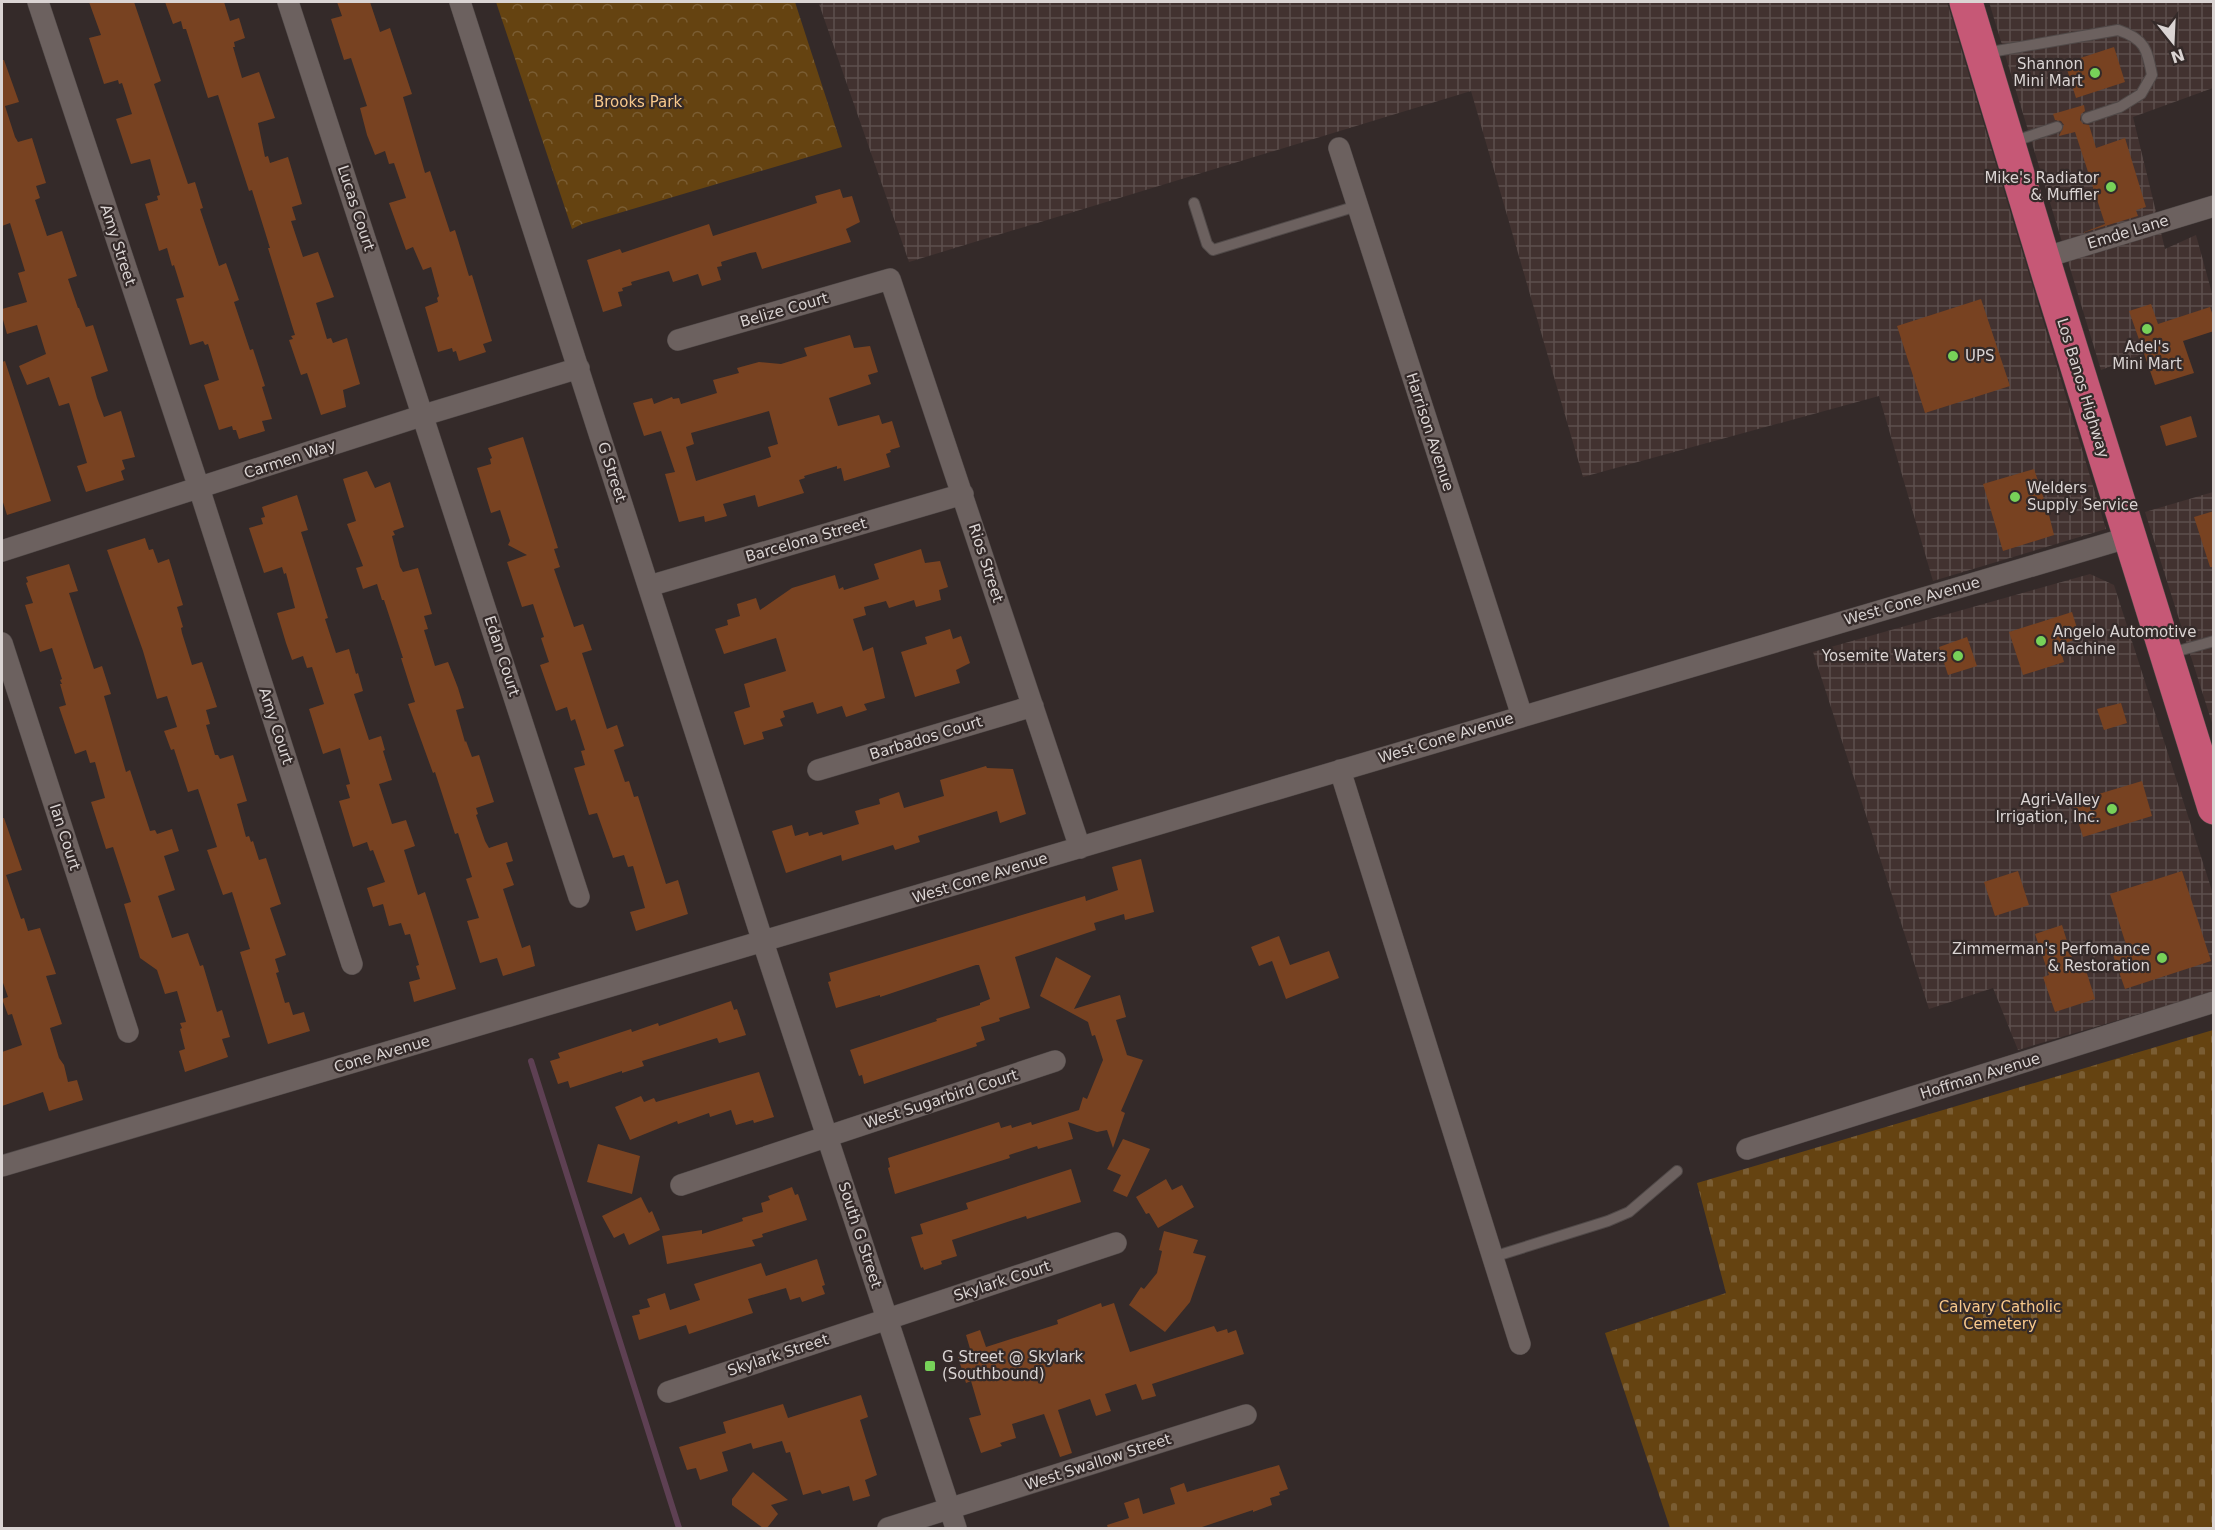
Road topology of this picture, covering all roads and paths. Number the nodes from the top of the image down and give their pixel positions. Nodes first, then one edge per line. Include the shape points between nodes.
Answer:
1 (38, 2) edge
2 (288, 2) edge
3 (460, 2) edge
4 (1966, 2) edge
5 (1982, 54) junction
6 (2087, 118) dead end
7 (2057, 127) dead end
8 (2008, 143) junction
9 (1339, 148) dead end
10 (1194, 203) dead end
11 (1358, 206) junction
12 (2214, 207) edge
13 (2043, 258) junction
14 (890, 279) joint
15 (678, 340) dead end
16 (579, 369) junction
17 (424, 416) junction
18 (199, 488) junction
19 (963, 494) junction
20 (2130, 537) junction
21 (2, 551) edge
22 (649, 586) junction
23 (2214, 641) edge
24 (2, 643) edge
25 (2166, 655) junction
26 (1033, 706) junction
27 (1521, 716) junction
28 (818, 770) dead end
29 (1340, 770) junction
30 (2213, 802) edge
31 (1080, 848) junction
32 (579, 897) dead end
33 (763, 942) junction
34 (352, 964) dead end
35 (2214, 1002) edge
36 (128, 1032) dead end
37 (1055, 1061) dead end
38 (827, 1136) junction
39 (1746, 1149) dead end
40 (2, 1166) edge
41 (1677, 1171) dead end
42 (681, 1185) dead end
43 (1116, 1243) dead end
44 (1493, 1257) junction
45 (888, 1319) junction
46 (1520, 1344) dead end
47 (668, 1392) dead end
48 (1245, 1415) dead end
49 (950, 1508) junction
50 (888, 1528) edge
51 (957, 1528) edge

1 - 18 street, Amy Street
2 - 17 street, Lucas Court
3 - 16 street, G Street
4 - 5 highway, Los Banos Highway
5 - 6 lane via 2118,30 2136,36 2148,54 2152,75 2141,94 2120,107
5 - 8 highway, Los Banos Highway
7 - 8 lane
8 - 13 highway, Los Banos Highway
9 - 11 street, Harrison Avenue
10 - 11 lane via 1207,244 1213,250
11 - 27 street, Harrison Avenue
12 - 13 street, Emde Lane
13 - 20 highway, Los Banos Highway
14 - 15 street, Belize Court
14 - 19 street, Rios Street
16 - 17 street, Carmen Way
16 - 22 street, G Street
17 - 18 street, Carmen Way
17 - 32 street, Edan Court
18 - 21 street, Carmen Way
18 - 34 street, Amy Court
19 - 22 street, Barcelona Street
19 - 26 street, Rios Street
20 - 25 highway, Los Banos Highway
20 - 27 street, West Cone Avenue
22 - 33 street, G Street
23 - 25 lane
24 - 36 street, Ian Court
25 - 30 highway, Los Banos Highway
26 - 28 street, Barbados Court
26 - 31 street, Rios Street
27 - 29 street, West Cone Avenue
29 - 31 street, West Cone Avenue
29 - 44 street
31 - 33 street, West Cone Avenue
33 - 38 street, South G Street
33 - 40 street, Cone Avenue
35 - 39 street, Hoffman Avenue
37 - 38 street, West Sugarbird Court
38 - 42 street, West Sugarbird Court
38 - 45 street, South G Street
41 - 44 lane via 1629,1212
43 - 45 street, Skylark Court
44 - 46 street
45 - 47 street, Skylark Street
45 - 49 street, South G Street
48 - 49 street, West Swallow Street
49 - 50 street, West Swallow Street
49 - 51 street, South G Street

